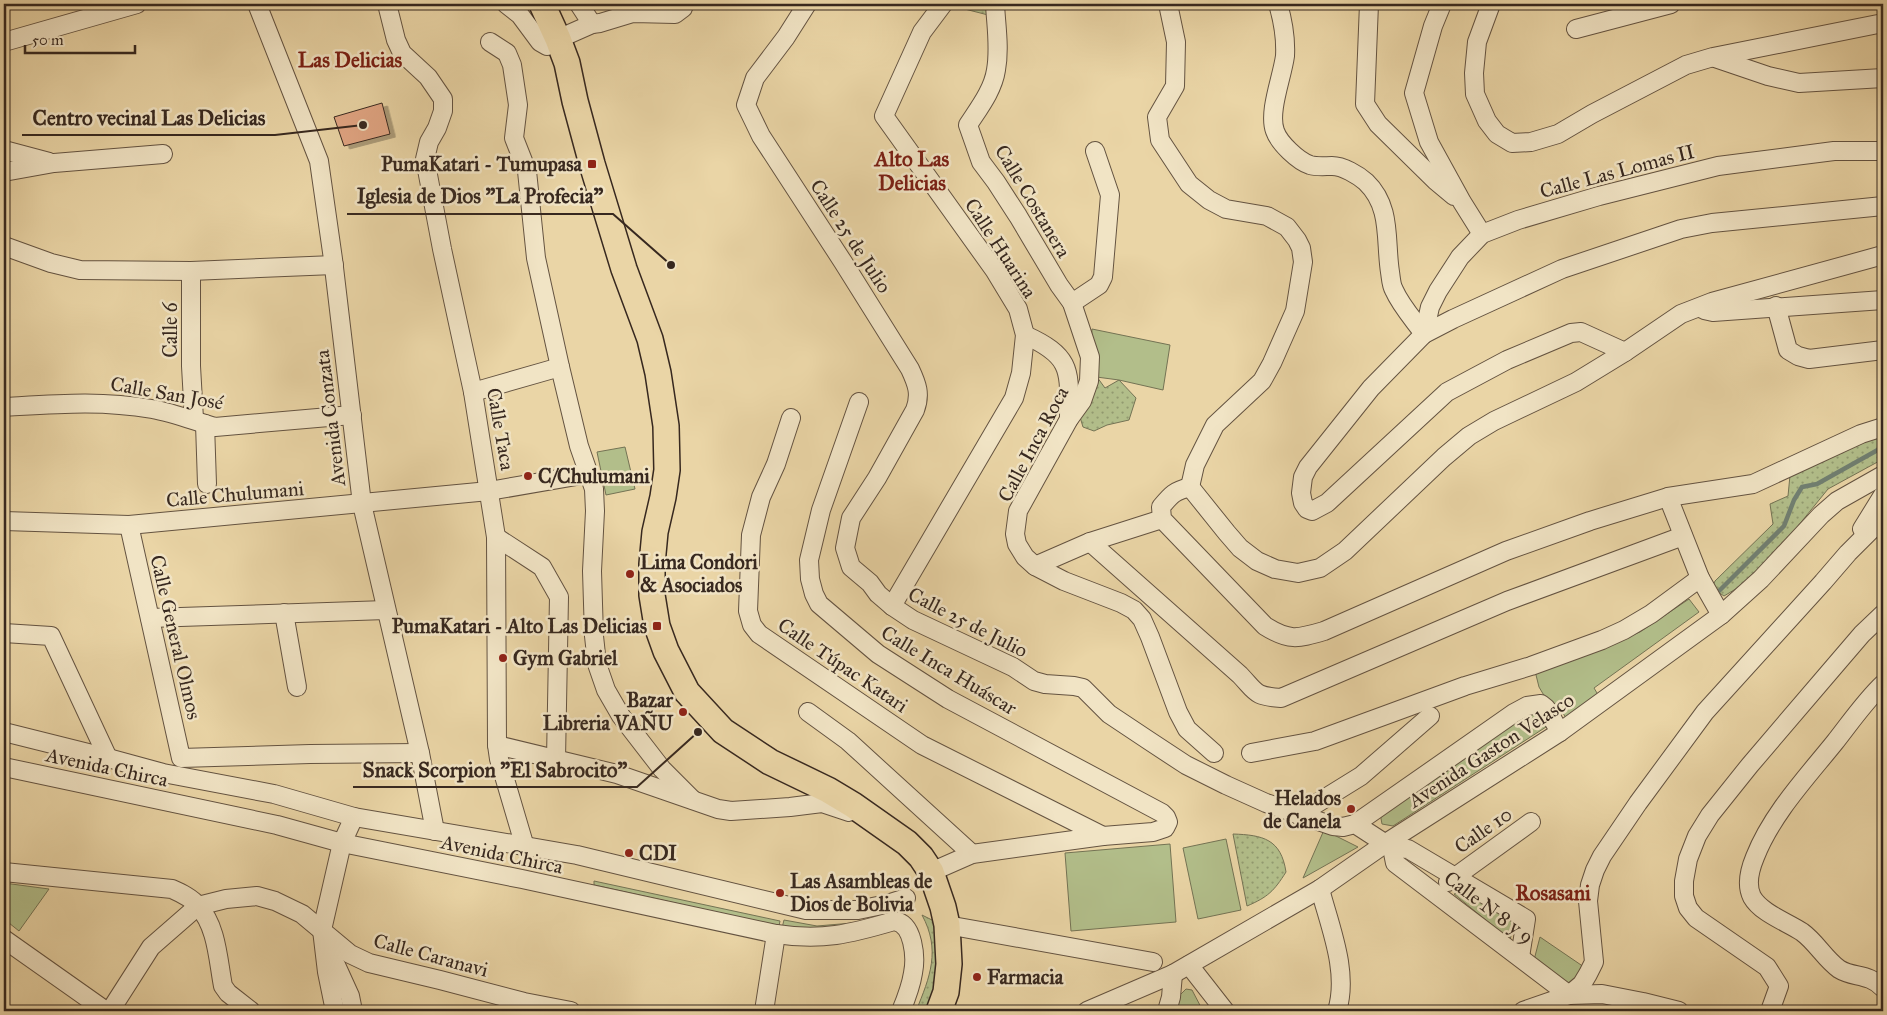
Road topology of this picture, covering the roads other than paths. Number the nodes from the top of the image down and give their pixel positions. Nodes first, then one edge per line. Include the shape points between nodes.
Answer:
1 (137, 4) edge
2 (258, 4) edge
3 (387, 4) edge
4 (506, 4) edge
5 (542, 4) edge
6 (578, 4) edge
7 (684, 4) edge
8 (806, 4) edge
9 (943, 4) edge
10 (995, 4) edge
11 (1168, 4) edge
12 (1278, 4) edge
13 (1370, 4) edge
14 (1442, 4) edge
15 (1491, 4) edge
16 (1671, 4) edge
17 (1883, 23) edge
18 (592, 24) junction
19 (1576, 29) dead end
20 (558, 39) junction
21 (4, 42) edge
22 (490, 42) dead end
23 (1713, 57) junction
24 (1883, 78) edge
25 (4, 150) edge
26 (1095, 151) dead end
27 (1883, 152) edge
28 (163, 154) dead end
29 (54, 164) junction
30 (4, 172) edge
31 (1462, 202) junction
32 (1883, 206) edge
33 (1482, 234) junction
34 (4, 246) edge
35 (1883, 255) edge
36 (334, 265) junction
37 (191, 271) junction
38 (1883, 300) edge
39 (1072, 303) junction
40 (1776, 306) junction
41 (1694, 308) junction
42 (1424, 334) junction
43 (1025, 335) junction
44 (1883, 350) edge
45 (1625, 352) junction
46 (560, 367) junction
47 (473, 392) junction
48 (859, 402) dead end
49 (4, 407) edge
50 (352, 415) junction
51 (791, 418) dead end
52 (1069, 420) junction
53 (199, 422) junction
54 (1883, 427) edge
55 (588, 474) junction
56 (1883, 475) edge
57 (207, 484) dead end
58 (1190, 487) junction
59 (489, 490) junction
60 (1883, 495) edge
61 (1668, 497) junction
62 (362, 504) junction
63 (1883, 518) edge
64 (1162, 519) junction
65 (4, 521) edge
66 (129, 526) junction
67 (1682, 536) junction
68 (496, 537) junction
69 (1090, 542) junction
70 (1848, 553) junction
71 (1035, 566) junction
72 (1700, 578) junction
73 (892, 606) junction
74 (386, 610) junction
75 (284, 613) junction
76 (1883, 614) edge
77 (1721, 615) junction
78 (150, 618) junction
79 (4, 633) edge
80 (1883, 684) edge
81 (297, 687) dead end
82 (808, 712) dead end
83 (1430, 716) dead end
84 (4, 732) edge
85 (1560, 732) junction
86 (498, 745) junction
87 (420, 753) junction
88 (1214, 754) dead end
89 (1250, 754) dead end
90 (108, 758) junction
91 (556, 759) junction
92 (4, 767) edge
93 (693, 800) junction
94 (853, 805) junction
95 (1298, 815) junction
96 (354, 817) junction
97 (1531, 822) dead end
98 (1355, 824) junction
99 (435, 832) junction
100 (1103, 836) junction
101 (342, 843) junction
102 (1389, 845) junction
103 (525, 847) junction
104 (972, 854) junction
105 (4, 872) edge
106 (931, 872) junction
107 (1454, 877) junction
108 (1320, 890) junction
109 (1436, 892) junction
110 (906, 898) dead end
111 (198, 906) junction
112 (837, 910) junction
113 (946, 925) junction
114 (322, 930) junction
115 (858, 931) junction
116 (776, 934) junction
117 (4, 939) edge
118 (1520, 957) junction
119 (1153, 962) dead end
120 (1189, 965) junction
121 (1173, 974) junction
122 (1883, 988) edge
123 (1569, 995) junction
124 (108, 1011) edge
125 (252, 1011) edge
126 (335, 1011) edge
127 (352, 1011) edge
128 (571, 1011) edge
129 (764, 1011) edge
130 (901, 1011) edge
131 (940, 1011) edge
132 (1087, 1011) edge
133 (1167, 1011) edge
134 (1225, 1011) edge
135 (1336, 1011) edge
136 (1524, 1011) edge
137 (1680, 1011) edge
138 (1770, 1011) edge

1 - 21 street
2 - 36 street, Avenida Conzata via 320,161
3 - 47 street, Calle Taca via 402,53 428,77 443,99 438,128 429,142 425,159
4 - 20 street via 520,15 540,42 547,46
5 - 20 highway
6 - 18 street
7 - 18 street via 676,14 633,13
8 - 73 street, Calle 25 de Julio via 755,78 746,105 761,136 844,262 910,369 918,388 919,400 915,410 851,518 845,548 851,567
9 - 43 street, Calle Huarina via 922,32 884,116 996,271 1018,309
10 - 39 street, Calle Costanera via 996,71 985,99 968,124 981,162
11 - 58 street via 1176,42 1176,86 1157,117 1160,140 1189,184 1209,200 1226,209 1267,216 1287,227 1298,240 1303,262 1294,311 1272,363 1262,381 1215,425 1195,465
12 - 42 street via 1285,56 1272,122 1276,133 1281,142 1308,165 1335,166 1351,172 1366,182 1376,195 1388,228 1393,290
13 - 31 street via 1365,104 1378,124
14 - 31 street via 1414,93 1429,142
15 - 23 street via 1477,42 1476,94 1487,121 1512,143 1558,134 1686,65
16 - 19 street
17 - 23 street
18 - 20 street
20 - 94 highway via 606,209 635,303 650,339 658,373 666,426 667,470 655,532 652,595 657,626 666,651 687,692 723,730 770,762
22 - 46 street via 507,54 512,65 518,105 514,138 527,171 536,258
23 - 24 street via 1799,83
25 - 29 street
26 - 39 street via 1110,195 1103,277 1099,285
27 - 33 street, Calle Las Lomas II via 1834,151 1718,166 1599,196
28 - 29 street
29 - 30 street
31 - 33 street
32 - 42 street via 1681,228 1562,269
33 - 42 street, Calle Las Lomas II via 1460,258 1438,291 1430,307
34 - 37 street via 80,270
35 - 41 street
36 - 37 street
36 - 50 street, Avenida Conzata
37 - 53 street, Calle 6 via 190,366
38 - 40 street
39 - 52 street, Calle Inca Roca via 1090,358 1082,402
40 - 41 street via 1714,312
40 - 44 street via 1788,350 1798,356 1809,359
41 - 45 street
42 - 45 street via 1371,388 1308,467 1301,492 1307,509 1312,511 1327,503 1447,392 1507,360 1571,333 1581,332
43 - 52 street via 1048,347 1065,364
43 - 73 street, Calle Huarina via 1021,374 1014,398
45 - 58 street via 1576,382 1469,436 1345,551 1320,568 1298,573 1275,569 1257,561 1240,548
46 - 47 street
46 - 55 street
47 - 59 street, Calle Taca
48 - 100 street, Calle Inca Huáscar via 821,510 809,560 810,579 819,604 878,654 948,699 1162,813 1168,822 1160,831
49 - 53 street, Calle San José via 89,402 153,409
50 - 53 street, Calle San José via 215,427
50 - 62 street, Avenida Conzata
51 - 100 street, Calle Túpac Katari via 761,497 751,535 748,610 752,626 759,634 922,745
52 - 71 street, Calle Inca Roca via 1018,511 1017,544
53 - 57 street, Calle 6
54 - 61 street via 1752,484
55 - 59 street, Calle Chulumani
55 - 93 street via 594,489 595,511 592,571 596,664 621,716 656,762
56 - 77 street, Avenida Gaston Velasco via 1838,501 1821,515 1761,579
58 - 64 street via 1176,490 1169,497 1161,507
59 - 62 street, Calle Chulumani
59 - 68 street, Calle Taca
60 - 70 street
61 - 64 street via 1506,551 1324,631 1300,638 1285,636 1265,626
61 - 67 street
62 - 66 street, Calle Chulumani
62 - 74 street, Avenida Conzata
63 - 70 street
64 - 69 street
65 - 66 street, Calle Chulumani
66 - 78 street, Calle General Olmos
67 - 69 street via 1507,601 1281,698 1257,694 1240,674
67 - 72 street
68 - 86 street, Calle Taca
68 - 91 street via 542,568 559,597
69 - 71 street
70 - 123 street via 1705,712 1602,856 1594,870 1588,901 1594,962 1582,984
71 - 88 street, Calle Inca Roca via 1134,610 1142,619 1187,729
72 - 77 street
72 - 89 street via 1651,614 1602,640 1315,741
73 - 95 street, Calle 25 de Julio via 913,620 1034,681 1083,688 1109,714 1186,765
74 - 75 street
74 - 87 street, Avenida Conzata
75 - 78 street
75 - 81 street
76 - 138 street via 1862,634 1710,814 1688,859 1684,896 1688,908 1696,918 1767,967 1779,986
77 - 85 street, Avenida Gaston Velasco
78 - 87 street, Calle General Olmos via 181,758
79 - 90 street via 51,636
80 - 122 street via 1776,818 1749,874 1753,898 1772,915 1802,932 1840,970 1863,976
82 - 104 street via 848,741
83 - 95 street via 1361,776
84 - 90 street, Avenida Chirca
85 - 98 street via 1541,704 1527,706
85 - 102 street, Avenida Gaston Velasco
86 - 91 street
86 - 103 street, Calle Taca
87 - 99 street, Avenida Conzata
90 - 96 street, Avenida Chirca via 163,773 274,794
91 - 93 street via 617,774
92 - 101 street, Avenida Chirca via 278,825
93 - 94 street via 732,811 822,803 849,812
94 - 106 highway via 907,843
95 - 98 street, Calle 25 de Julio via 1333,826
96 - 99 street, Avenida Chirca
96 - 101 street
97 - 107 street, Calle 10
98 - 102 street
99 - 103 street, Avenida Chirca
100 - 104 street
101 - 114 street
101 - 116 street, Avenida Chirca
102 - 107 street via 1408,849
102 - 108 street, Avenida Gaston Velasco
102 - 109 street, Calle N 8 y 9 via 1395,863
103 - 112 street, Avenida Chirca via 622,865 806,910
104 - 106 street
105 - 111 street via 172,889
106 - 113 highway
107 - 109 street, Calle 10
107 - 118 street via 1526,919
108 - 120 street, Avenida Gaston Velasco
108 - 135 street via 1337,952 1340,976
109 - 118 street, Calle N 8 y 9
110 - 112 street, Avenida Chirca via 858,910
111 - 114 street, Calle Caranavi via 257,896 302,914
111 - 124 street via 151,947
111 - 125 street via 212,929 223,986
112 - 115 street
113 - 119 street
113 - 131 highway via 949,964
114 - 126 street via 326,972
114 - 127 street via 350,996
114 - 128 street, Calle Caranavi via 350,954 369,963
115 - 116 street, Avenida Chirca via 803,938
115 - 130 street, Avenida Chirca via 894,921 904,925 910,936 914,971
116 - 129 street
117 - 124 street
118 - 123 street, Calle N 8 y 9
120 - 121 street, Avenida Gaston Velasco
120 - 134 street
121 - 132 street, Avenida Gaston Velasco
121 - 133 street
123 - 136 street
123 - 137 street via 1602,994

